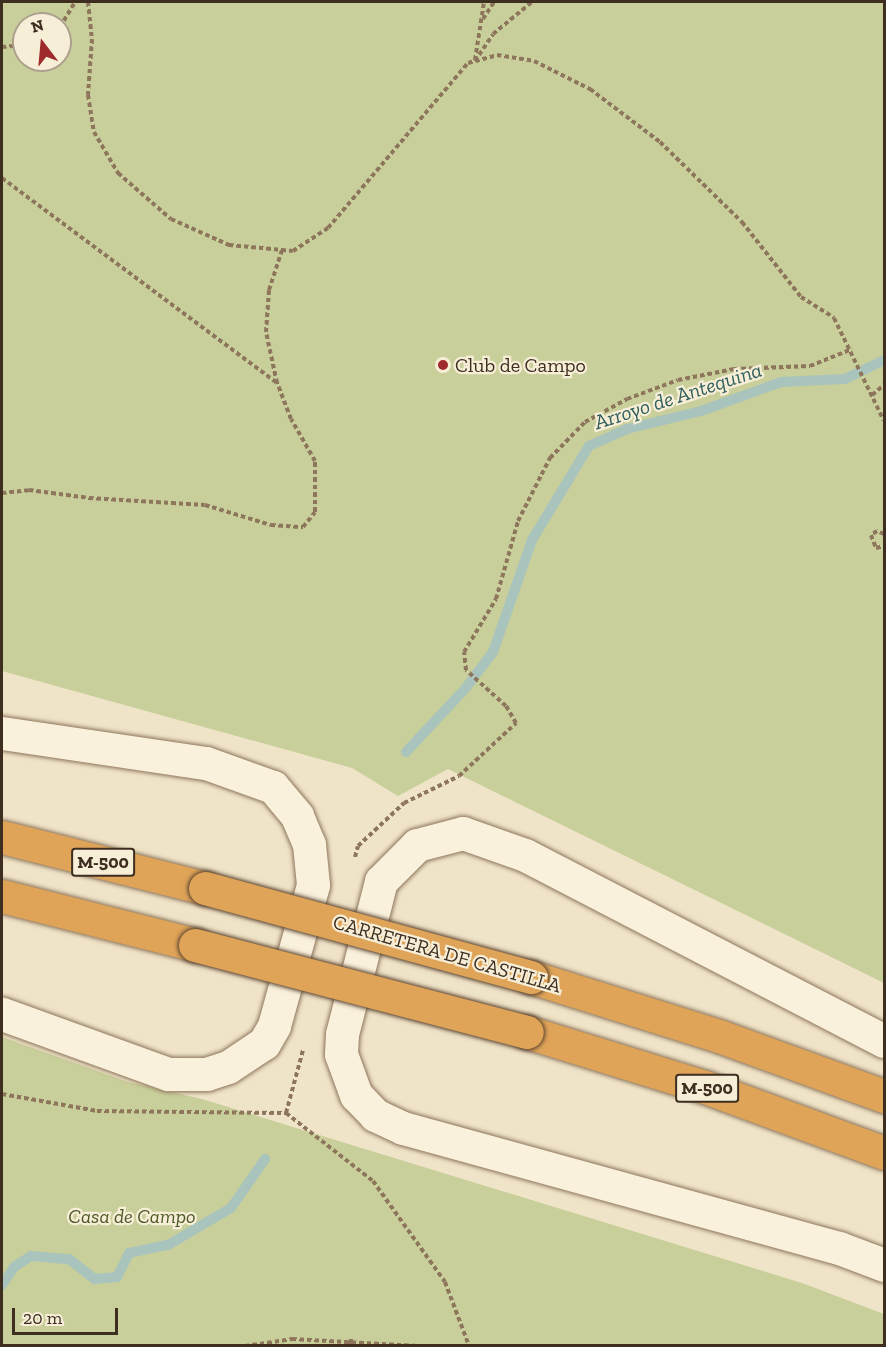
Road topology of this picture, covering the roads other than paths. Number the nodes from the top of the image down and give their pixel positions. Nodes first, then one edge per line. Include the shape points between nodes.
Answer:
1 (2, 733) edge
2 (2, 837) edge
3 (2, 896) edge
4 (2, 1014) edge
5 (885, 1041) edge
6 (885, 1096) edge
7 (885, 1153) edge
8 (885, 1265) edge

1 - 4 lane via 206,763 273,787 297,816 309,844 313,885 274,1026 264,1043 228,1067 207,1074 168,1074
2 - 6 highway, CARRETERA DE CASTILLA / M-500, bridge via 531,976 719,1036
3 - 7 highway, M-500, bridge via 526,1032 705,1087
5 - 8 lane via 525,855 462,833 417,845 381,880 340,1054 356,1095 375,1115 403,1128 838,1248

